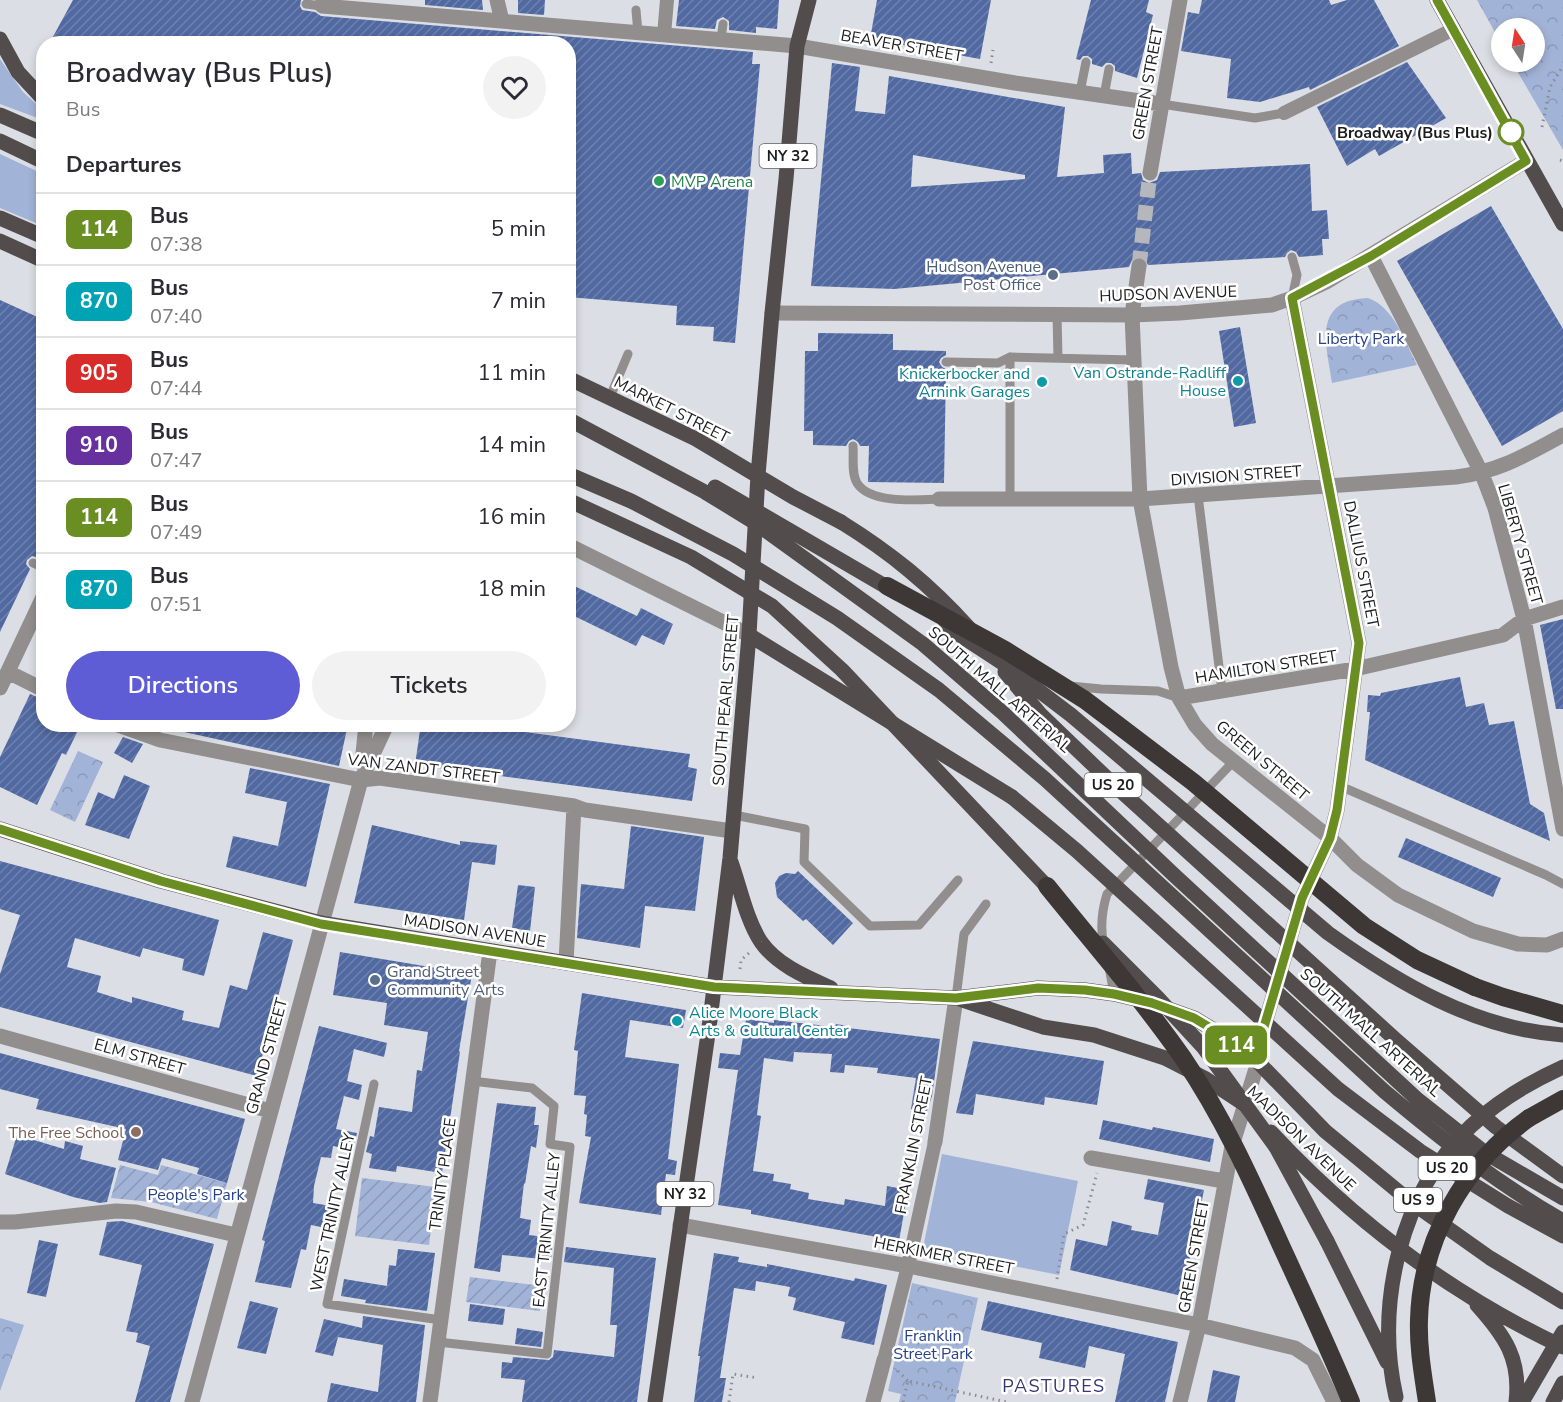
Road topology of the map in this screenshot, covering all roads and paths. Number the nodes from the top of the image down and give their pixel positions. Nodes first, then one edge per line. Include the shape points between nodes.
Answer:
1 (497, 0) edge
2 (667, 0) edge
3 (809, 0) edge
4 (1180, 0) edge
5 (1437, 0) edge
6 (306, 4) dead end
7 (379, 5) edge
8 (327, 6) edge
9 (636, 10) dead end
10 (502, 21) junction
11 (723, 24) dead end
12 (1454, 29) junction
13 (638, 33) junction
14 (664, 35) junction
15 (0, 39) edge
16 (721, 39) junction
17 (797, 46) junction
18 (1086, 62) dead end
19 (1563, 66) edge
20 (1109, 69) dead end
21 (36, 91) edge
22 (1080, 92) junction
23 (1104, 96) junction
24 (1161, 104) junction
25 (1284, 113) joint
26 (0, 116) edge
27 (1542, 127) dead end
28 (36, 131) edge
29 (0, 141) edge
30 (36, 158) edge
31 (1526, 161) junction
32 (1150, 173) tunnel mouth
33 (0, 218) edge
34 (1563, 224) edge
35 (36, 234) edge
36 (0, 241) edge
37 (1371, 256) junction
38 (36, 257) edge
39 (1292, 257) dead end
40 (1139, 266) tunnel mouth
41 (1292, 298) junction
42 (772, 313) junction
43 (1057, 314) junction
44 (1132, 315) junction
45 (628, 354) dead end
46 (1010, 357) junction
47 (1058, 358) junction
48 (1134, 360) junction
49 (946, 362) dead end
50 (576, 382) edge
51 (610, 398) junction
52 (576, 416) edge
53 (576, 423) edge
54 (1563, 435) edge
55 (854, 446) dead end
56 (758, 474) junction
57 (1482, 474) junction
58 (576, 478) edge
59 (1328, 486) junction
60 (1198, 495) junction
61 (1010, 499) junction
62 (1140, 499) junction
63 (939, 500) joint
64 (576, 504) edge
65 (576, 549) edge
66 (33, 563) dead end
67 (36, 564) edge
68 (887, 586) junction
69 (1563, 606) edge
70 (36, 612) edge
71 (1524, 619) junction
72 (749, 635) junction
73 (1355, 669) junction
74 (8, 672) junction
75 (36, 686) edge
76 (1070, 686) dead end
77 (0, 688) edge
78 (1222, 691) junction
79 (1179, 698) junction
80 (138, 732) edge
81 (365, 732) edge
82 (383, 732) edge
83 (1234, 761) junction
84 (361, 780) junction
85 (1340, 786) junction
86 (1560, 794) edge
87 (574, 806) junction
88 (733, 823) junction
89 (0, 829) edge
90 (1563, 829) edge
91 (1330, 838) junction
92 (730, 858) junction
93 (958, 880) dead end
94 (1563, 884) edge
95 (1047, 886) junction
96 (986, 904) dead end
97 (321, 924) junction
98 (1563, 939) edge
99 (490, 951) junction
100 (749, 952) dead end
101 (741, 960) junction
102 (734, 961) dead end
103 (566, 963) junction
104 (740, 969) dead end
105 (714, 987) junction
106 (839, 992) junction
107 (1114, 994) junction
108 (956, 998) junction
109 (1563, 1014) edge
110 (1563, 1035) edge
111 (0, 1036) edge
112 (1258, 1062) junction
113 (1563, 1067) edge
114 (472, 1082) junction
115 (374, 1084) dead end
116 (1563, 1099) edge
117 (1245, 1105) junction
118 (270, 1111) junction
119 (935, 1142) joint
120 (1095, 1159) joint
121 (1563, 1176) edge
122 (1224, 1181) junction
123 (1563, 1198) edge
124 (1563, 1221) edge
125 (0, 1222) edge
126 (680, 1225) junction
127 (236, 1235) junction
128 (1563, 1236) edge
129 (908, 1266) junction
130 (1057, 1279) dead end
131 (1466, 1294) junction
132 (1563, 1302) edge
133 (441, 1320) junction
134 (1199, 1325) junction
135 (1561, 1341) edge
136 (438, 1342) junction
137 (884, 1360) joint
138 (758, 1378) dead end
139 (1563, 1383) edge
140 (192, 1402) edge
141 (430, 1402) edge
142 (655, 1402) edge
143 (729, 1402) edge
144 (873, 1402) edge
145 (903, 1402) edge
146 (1007, 1402) edge
147 (1180, 1402) edge
148 (1334, 1402) edge
149 (1351, 1402) edge
150 (1398, 1402) edge
151 (1406, 1402) edge
152 (1428, 1402) edge
153 (1516, 1402) edge
154 (1522, 1402) edge
155 (1553, 1402) edge

1 - 10 street
2 - 14 street
3 - 17 main road, SOUTH PEARL STREET / NY 32
4 - 24 street, GREEN STREET
5 - 12 main road
6 - 8 lane
7 - 8 street, BEAVER STREET
7 - 10 street, BEAVER STREET
9 - 13 lane
10 - 13 street, BEAVER STREET
11 - 16 lane
12 - 25 street, BEAVER STREET
12 - 31 main road
13 - 14 street, BEAVER STREET
14 - 16 street, BEAVER STREET
15 - 21 main road via 18,72
16 - 17 street, BEAVER STREET
17 - 22 street, BEAVER STREET
17 - 42 main road, SOUTH PEARL STREET / NY 32
18 - 22 lane
19 - 27 path via 1550,87
20 - 23 lane
22 - 23 street, BEAVER STREET
23 - 24 street, BEAVER STREET
24 - 25 lane, BEAVER STREET via 1255,118
24 - 32 street, GREEN STREET
26 - 28 main road
29 - 30 main road
31 - 34 main road
31 - 37 street, HUDSON AVENUE
33 - 35 main road
36 - 38 main road
37 - 41 street, HUDSON AVENUE
37 - 57 street, LIBERTY STREET
39 - 41 lane via 1297,275
40 - 44 street, GREEN STREET
41 - 44 street, HUDSON AVENUE via 1248,308
41 - 59 street, DALLIUS STREET
42 - 43 street, HUDSON AVENUE
42 - 56 main road, SOUTH PEARL STREET / NY 32
43 - 44 street, HUDSON AVENUE
43 - 47 lane
44 - 48 street, GREEN STREET
45 - 51 lane
46 - 47 lane
46 - 49 lane via 998,363
46 - 61 lane
47 - 48 lane
48 - 62 street, GREEN STREET
50 - 51 main road, MARKET STREET
51 - 56 main road, MARKET STREET
52 - 68 main road, bridge via 705,481
53 - 123 main road, SOUTH MALL ARTERIAL, bridge via 754,522 915,638 1003,713 1418,1100 1485,1152
54 - 57 street, DIVISION STREET
55 - 63 lane via 854,472 858,484 869,494 896,500
56 - 72 main road, SOUTH PEARL STREET
56 - 121 main road, US 20, bridge via 882,548 913,573 985,645 1041,715 1120,791 1496,1127
57 - 59 street, DIVISION STREET
57 - 71 street, LIBERTY STREET via 1495,508
58 - 124 main road, SOUTH MALL ARTERIAL, bridge via 733,554 837,618 939,690 1045,778 1392,1098 1475,1164
59 - 60 street, DIVISION STREET
59 - 73 street, DALLIUS STREET via 1359,643
60 - 62 street, DIVISION STREET
60 - 78 lane
61 - 62 street, DIVISION STREET
61 - 63 street, DIVISION STREET
62 - 79 street, GREEN STREET
64 - 95 main road, bridge via 691,557 772,606 842,670
65 - 72 street
66 - 67 lane
68 - 109 highway, bridge via 1005,650 1085,700 1160,755 1330,899 1389,942 1475,987
68 - 110 main road, bridge via 1004,664 1071,715 1328,933 1360,955 1457,1009 1514,1028
69 - 71 street, HAMILTON STREET
70 - 74 street
71 - 73 street, HAMILTON STREET via 1503,635
71 - 86 street, LIBERTY STREET
72 - 88 main road, SOUTH PEARL STREET
72 - 128 main road, US 20, bridge via 1012,797 1077,851 1338,1089 1438,1162
73 - 78 street, HAMILTON STREET
73 - 85 street, DALLIUS STREET
74 - 75 street
74 - 77 street
76 - 79 lane via 1158,691
78 - 79 street, HAMILTON STREET
79 - 83 street, GREEN STREET via 1195,725
80 - 84 street, VAN ZANDT STREET via 160,740
81 - 84 street
82 - 84 street, GRAND STREET
83 - 91 street, GREEN STREET
83 - 107 lane via 1107,894 1101,931
84 - 87 street, VAN ZANDT STREET via 380,778
84 - 97 street, GRAND STREET
85 - 91 street, DALLIUS STREET
85 - 94 lane
86 - 90 street, LIBERTY STREET
87 - 88 street, VAN ZANDT STREET
87 - 103 street
88 - 92 main road, SOUTH PEARL STREET
88 - 93 lane via 806,829 804,862 870,926 919,925
89 - 97 main road, MADISON AVENUE via 161,881
91 - 98 street via 1357,865 1398,895 1473,931 1518,944 1547,945
91 - 112 street, GREEN STREET via 1302,898 1264,1027
92 - 105 main road, SOUTH PEARL STREET
92 - 106 main road via 754,929 768,951 798,974
95 - 149 highway, bridge via 1131,987 1184,1059 1212,1106 1252,1182
95 - 151 main road, bridge via 1196,1040 1276,1147 1317,1220
96 - 108 lane via 964,934
97 - 99 main road, MADISON AVENUE
97 - 118 street, GRAND STREET
99 - 103 main road, MADISON AVENUE
99 - 114 street, TRINITY PLACE
100 - 101 path
101 - 102 path
101 - 104 path
103 - 105 main road, MADISON AVENUE
105 - 106 main road, MADISON AVENUE
105 - 126 main road, SOUTH PEARL STREET / NY 32
106 - 108 main road, MADISON AVENUE
107 - 108 main road, MADISON AVENUE via 1038,988
107 - 112 main road, MADISON AVENUE via 1194,1018
108 - 117 main road, MADISON AVENUE via 1043,1027 1094,1035 1165,1058
108 - 119 street, FRANKLIN STREET
111 - 118 street, ELM STREET
112 - 117 street, GREEN STREET
112 - 132 main road, MADISON AVENUE via 1325,1131 1411,1202 1490,1258
113 - 150 main road, US 9, bridge via 1509,1096 1470,1127 1441,1160 1419,1198 1398,1254 1388,1311 1390,1365
114 - 133 street, TRINITY PLACE
114 - 136 lane, EAST TRINITY ALLEY via 532,1088 554,1106 550,1144 570,1147 547,1354
115 - 133 lane, WEST TRINITY ALLEY via 327,1304
116 - 152 highway, bridge via 1512,1130 1480,1161 1437,1233 1424,1278 1419,1320 1420,1363
117 - 122 street, GREEN STREET
117 - 131 main road, MADISON AVENUE via 1353,1213
118 - 127 street, GRAND STREET
119 - 129 street, FRANKLIN STREET
120 - 122 street
120 - 130 path via 1083,1226 1064,1234
122 - 134 street, GREEN STREET
125 - 127 street via 136,1212
126 - 129 street, HERKIMER STREET
126 - 142 main road, SOUTH PEARL STREET / NY 32
127 - 140 street, GRAND STREET
129 - 134 street, HERKIMER STREET
129 - 137 street, FRANKLIN STREET
131 - 135 main road, MADISON AVENUE
131 - 153 main road via 1510,1349 1517,1377
133 - 136 street, TRINITY PLACE
134 - 147 street, GREEN STREET
134 - 148 street, HERKIMER STREET via 1295,1348 1313,1360
135 - 154 main road
136 - 141 street, TRINITY PLACE
137 - 144 street, FRANKLIN STREET
138 - 143 path via 733,1374
139 - 155 main road
145 - 146 path via 908,1381

